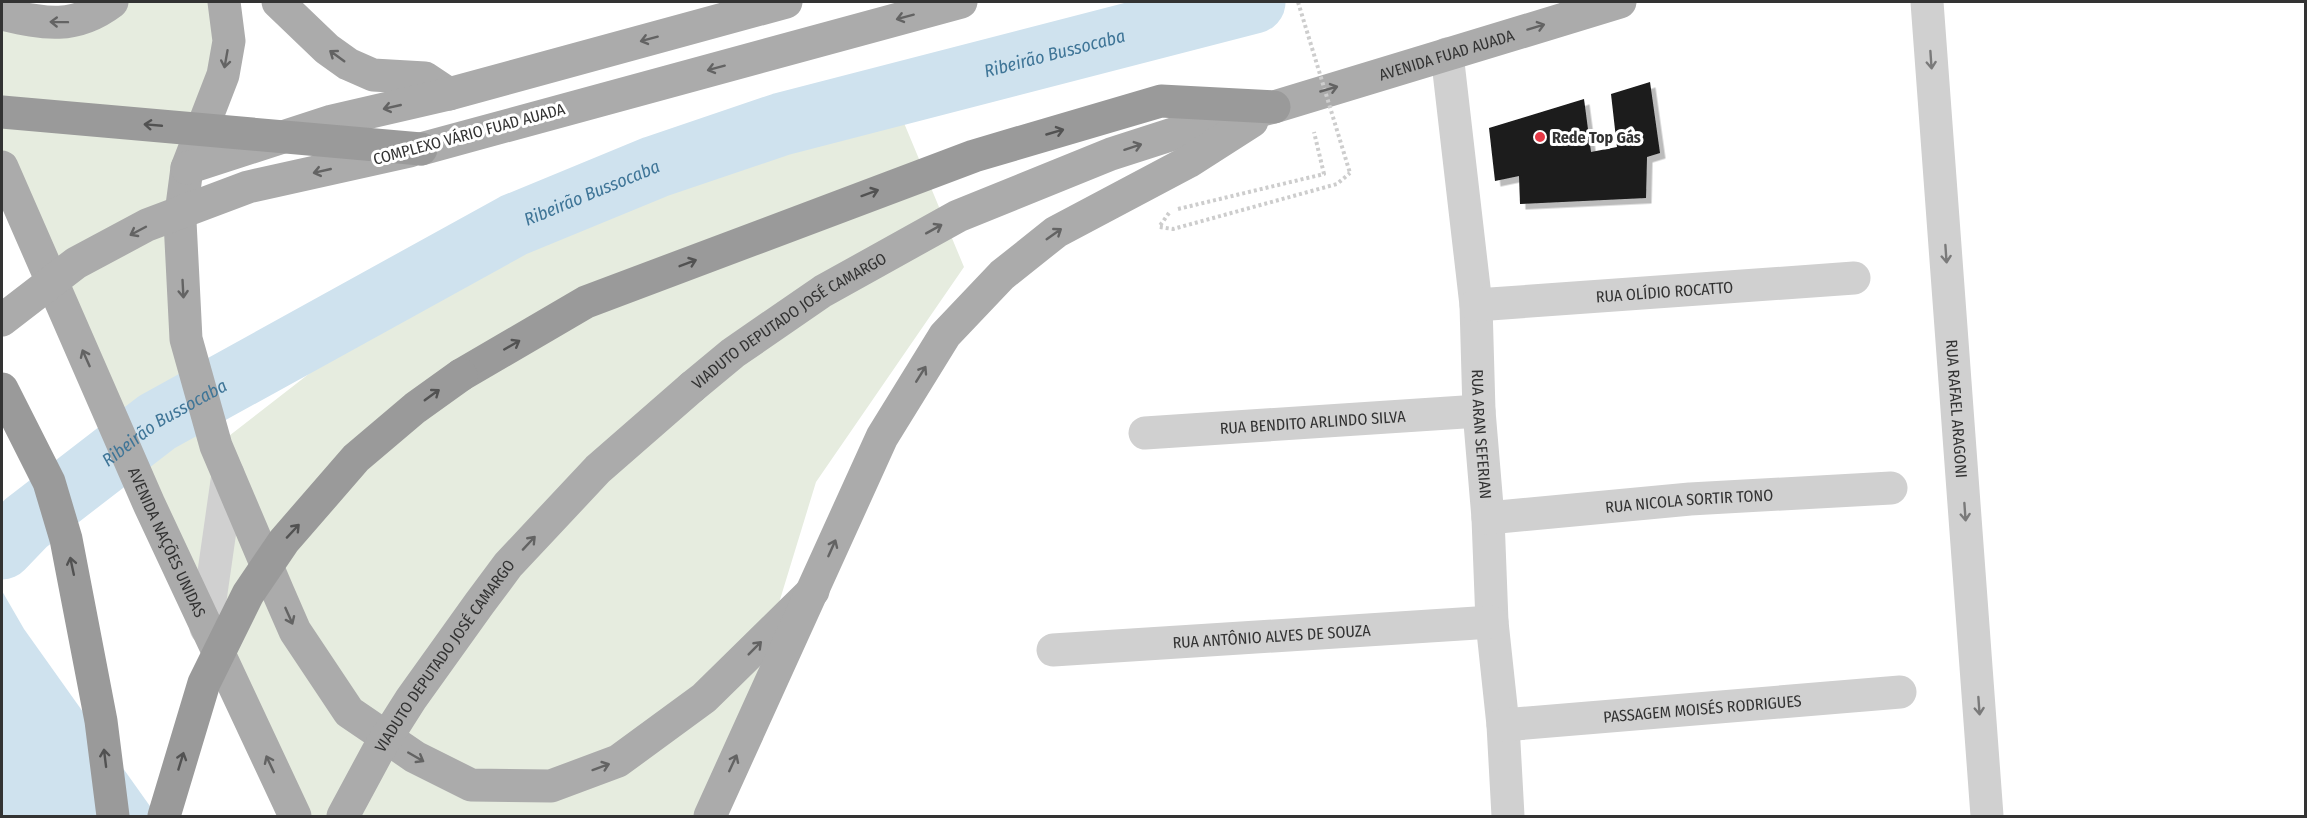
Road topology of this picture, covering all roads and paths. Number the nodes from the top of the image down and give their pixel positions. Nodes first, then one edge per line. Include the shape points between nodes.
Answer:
1 (112, 2) edge
2 (224, 2) edge
3 (279, 2) edge
4 (786, 2) edge
5 (961, 2) edge
6 (1298, 2) edge
7 (1620, 2) edge
8 (1927, 2) edge
9 (2, 14) edge
10 (1447, 54) junction
11 (449, 94) junction
12 (1305, 96) junction
13 (1274, 107) junction
14 (2, 112) edge
15 (421, 149) junction
16 (2, 167) edge
17 (187, 168) junction
18 (1854, 278) dead end
19 (1476, 305) junction
20 (2, 320) edge
21 (2, 388) edge
22 (1479, 411) junction
23 (1145, 433) dead end
24 (222, 460) junction
25 (1891, 488) dead end
26 (1488, 518) junction
27 (813, 591) junction
28 (1491, 622) junction
29 (207, 628) junction
30 (1053, 650) dead end
31 (1900, 692) dead end
32 (1503, 725) junction
33 (113, 816) edge
34 (164, 816) edge
35 (295, 816) edge
36 (343, 816) edge
37 (710, 816) edge
38 (1508, 816) edge
39 (1987, 816) edge

1 -> 9 main road via 96,14 64,23
2 -> 17 main road via 229,41 223,75
11 -> 3 main road via 425,78 373,75 348,64
4 -> 11 main road
5 -> 15 main road, COMPLEXO VÁRIO FUAD AUADA
6 - 12 path, bridge via 1350,173 1337,184 1173,229 1159,227 1170,211 1324,174
10 -> 7 main road, AVENIDA FUAD AUADA
8 -> 39 street, RUA RAFAEL ARAGONI
12 -> 10 main road, AVENIDA FUAD AUADA
10 - 19 street, RUA ARAN SEFERIAN
11 -> 17 main road via 332,121
12 - 13 main road, AVENIDA FUAD AUADA
27 -> 13 main road via 882,437 945,335 961,318 1002,275 1056,232 1188,162
34 -> 13 highway, bridge via 204,683 248,594 284,541 357,458 461,375 586,302 974,156 1161,101
36 -> 13 main road, VIADUTO DEPUTADO JOSÉ CAMARGO, bridge via 411,699 508,566 598,470 733,353 823,291 958,216 1112,154
15 -> 14 highway, bridge
15 -> 20 main road, COMPLEXO VÁRIO FUAD AUADA, bridge via 248,187 147,225 76,263
29 -> 16 main road, AVENIDA NAÇÕES UNIDAS
17 -> 24 main road via 180,221 186,339
18 - 19 street, RUA OLÍDIO ROCATTO
19 - 22 street, RUA ARAN SEFERIAN
33 -> 21 highway via 100,721 66,539 49,482
22 - 23 street, RUA BENDITO ARLINDO SILVA
22 - 26 street, RUA ARAN SEFERIAN
24 -> 27 main road via 295,631 348,712 415,757 471,785 551,786 618,761 704,698
24 - 29 street
25 - 26 street, RUA NICOLA SORTIR TONO via 1690,499
26 - 28 street, RUA ARAN SEFERIAN
37 -> 27 main road
28 - 30 street, RUA ANTÔNIO ALVES DE SOUZA
28 - 32 street, RUA ARAN SEFERIAN
35 -> 29 main road, AVENIDA NAÇÕES UNIDAS
31 - 32 street, PASSAGEM MOISÉS RODRIGUES
32 - 38 street, RUA ARAN SEFERIAN

